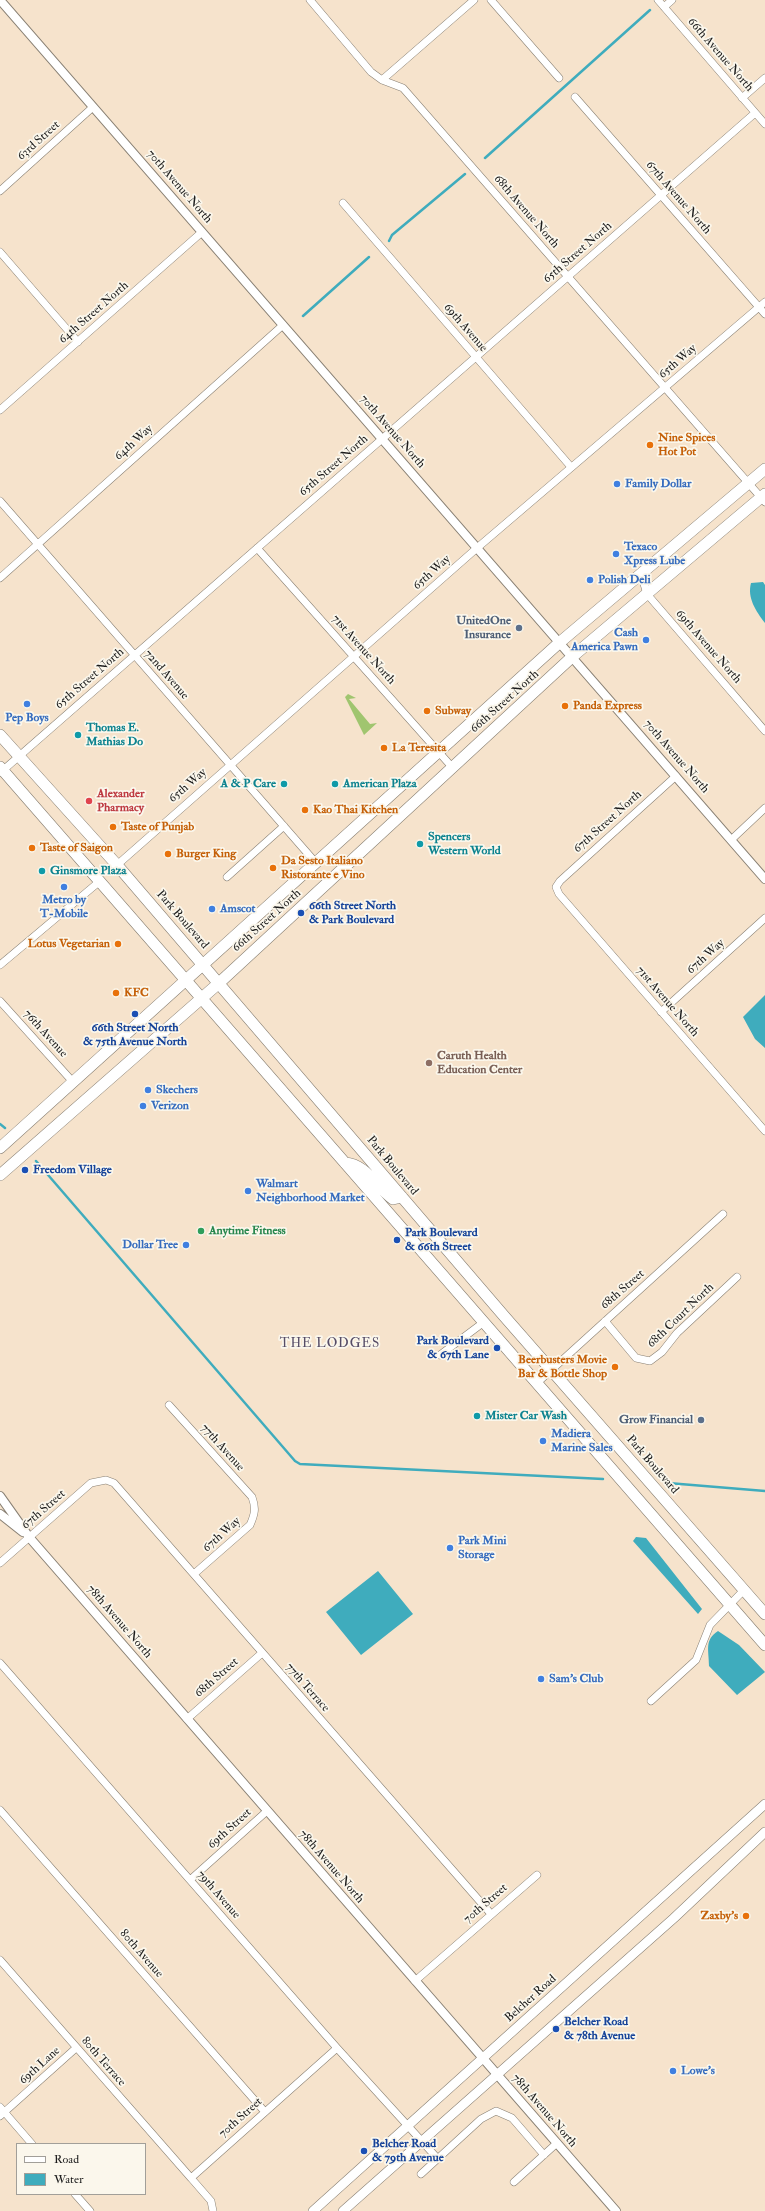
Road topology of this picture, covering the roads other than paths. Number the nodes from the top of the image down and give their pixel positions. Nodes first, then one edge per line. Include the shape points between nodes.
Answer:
1 (0, 0) edge
2 (310, 0) edge
3 (474, 0) edge
4 (491, 0) edge
5 (658, 0) edge
6 (672, 0) edge
7 (664, 7) junction
8 (559, 78) dead end
9 (765, 78) edge
10 (382, 80) junction
11 (574, 96) dead end
12 (742, 98) junction
13 (92, 107) junction
14 (755, 113) junction
15 (765, 124) edge
16 (0, 191) edge
17 (661, 195) junction
18 (344, 203) dead end
19 (202, 232) junction
20 (0, 252) edge
21 (568, 276) junction
22 (765, 302) edge
23 (759, 307) junction
24 (765, 314) edge
25 (283, 325) junction
26 (78, 342) junction
27 (476, 357) junction
28 (665, 387) junction
29 (0, 410) edge
30 (382, 439) junction
31 (571, 467) junction
32 (765, 469) edge
33 (748, 483) junction
34 (764, 498) edge
35 (0, 502) edge
36 (38, 544) junction
37 (257, 548) junction
38 (477, 548) junction
39 (641, 574) junction
40 (0, 578) edge
41 (647, 594) junction
42 (559, 643) junction
43 (134, 655) junction
44 (354, 657) junction
45 (572, 657) junction
46 (765, 731) edge
47 (0, 735) edge
48 (439, 752) junction
49 (19, 756) junction
50 (230, 764) junction
51 (452, 767) junction
52 (1, 770) edge
53 (676, 776) junction
54 (765, 808) edge
55 (284, 826) junction
56 (732, 840) junction
57 (316, 863) junction
58 (117, 865) junction
59 (227, 877) dead end
60 (765, 879) edge
61 (100, 881) junction
62 (556, 887) joint
63 (765, 918) edge
64 (0, 964) edge
65 (204, 965) junction
66 (187, 981) junction
67 (219, 983) junction
68 (201, 999) junction
69 (0, 1001) edge
70 (661, 1012) junction
71 (74, 1082) junction
72 (765, 1131) edge
73 (0, 1148) edge
74 (345, 1163) junction
75 (0, 1175) edge
76 (402, 1197) junction
77 (723, 1214) dead end
78 (737, 1277) dead end
79 (604, 1321) junction
80 (484, 1322) junction
81 (440, 1355) dead end
82 (552, 1369) junction
83 (537, 1383) junction
84 (169, 1405) dead end
85 (106, 1480) joint
86 (0, 1496) edge
87 (255, 1507) joint
88 (0, 1514) edge
89 (29, 1537) junction
90 (0, 1563) edge
91 (194, 1574) junction
92 (744, 1590) junction
93 (729, 1604) junction
94 (765, 1614) edge
95 (765, 1645) edge
96 (262, 1653) junction
97 (0, 1663) edge
98 (651, 1701) dead end
99 (187, 1719) junction
100 (765, 1804) edge
101 (0, 1810) edge
102 (267, 1811) junction
103 (765, 1832) edge
104 (537, 1875) dead end
105 (190, 1880) junction
106 (491, 1914) junction
107 (0, 1960) edge
108 (415, 1982) junction
109 (76, 2048) junction
110 (338, 2048) junction
111 (483, 2059) junction
112 (496, 2074) junction
113 (1, 2112) edge
114 (264, 2112) junction
115 (408, 2125) junction
116 (422, 2140) junction
117 (31, 2143) edge
118 (557, 2143) junction
119 (544, 2155) junction
120 (438, 2159) junction
121 (421, 2174) dead end
122 (191, 2178) junction
123 (514, 2182) dead end
124 (76, 2195) edge
125 (90, 2211) edge
126 (213, 2211) edge
127 (313, 2211) edge
128 (343, 2211) edge
129 (616, 2211) edge

1 - 13 street, 70th Avenue North
2 - 10 street, 68th Avenue North via 371,72
3 - 10 street
4 - 8 street
5 - 7 street, 66th Avenue North
6 - 7 street
7 - 12 street, 66th Avenue North
9 - 12 street
10 - 21 street, 68th Avenue North via 403,88
11 - 17 street, 67th Avenue North
12 - 14 street, 66th Avenue North
13 - 16 street, 63rd Street
13 - 19 street, 70th Avenue North
14 - 15 street, 66th Avenue North
14 - 17 street, 65th Street North
17 - 21 street, 65th Street North
17 - 23 street, 67th Avenue North
18 - 27 street, 69th Avenue
19 - 25 street, 70th Avenue North
19 - 26 street, 64th Street North
20 - 26 street
21 - 27 street, 65th Street North
21 - 28 street, 68th Avenue North
22 - 23 street, 65th Way
23 - 24 street, 67th Avenue North
23 - 28 street, 65th Way
25 - 30 street, 70th Avenue North
25 - 36 street, 64th Way
26 - 29 street, 64th Street North
27 - 30 street, 65th Street North
27 - 31 street, 69th Avenue
28 - 31 street, 65th Way
28 - 33 street, 68th Avenue North
30 - 37 street, 65th Street North
30 - 38 street, 70th Avenue North
31 - 38 street, 65th Way
32 - 33 main road, 66th Street North
33 - 34 street, 68th Avenue North
33 - 39 main road, 66th Street North
34 - 41 main road, 66th Street North
35 - 36 street, 72nd Avenue
36 - 40 street, 64th Way
36 - 43 street, 72nd Avenue
37 - 43 street, 65th Street North
37 - 44 street, 71st Avenue North
38 - 42 street, 70th Avenue North
38 - 44 street, 65th Way
39 - 41 street, 69th Avenue North
39 - 42 main road, 66th Street North
41 - 45 main road, 66th Street North
41 - 46 street, 69th Avenue North
42 - 45 street, 70th Avenue North
42 - 48 main road, 66th Street North
43 - 49 street, 65th Street North
43 - 50 street, 72nd Avenue
44 - 48 street, 71st Avenue North
44 - 50 street, 65th Way
45 - 51 main road, 66th Street North
45 - 53 street, 70th Avenue North
47 - 49 main road, Park Boulevard
48 - 51 street, 71st Avenue North
48 - 57 main road, 66th Street North
49 - 52 street, 65th Street North
49 - 58 main road, Park Boulevard
50 - 55 street, 72nd Avenue
50 - 58 street, 65th Way
51 - 67 main road, 66th Street North
52 - 61 main road
53 - 56 street, 70th Avenue North
53 - 62 street, 67th Street North
54 - 56 street
55 - 57 street, 72nd Avenue
55 - 59 street
56 - 60 street, 70th Avenue North
57 - 65 main road, 66th Street North
58 - 65 main road, Park Boulevard
61 - 64 street
61 - 66 main road
62 - 70 street, 71st Avenue North via 559,894
63 - 70 street, 67th Way
65 - 66 main road, 66th Street North
65 - 67 main road, Park Boulevard
66 - 68 main road
66 - 71 main road, 66th Street North
67 - 68 main road, 66th Street North
67 - 76 main road, Park Boulevard
68 - 74 main road
68 - 75 main road, 66th Street North
69 - 71 street, 76th Avenue
70 - 72 street, 71st Avenue North
71 - 73 main road, 66th Street North
74 - 76 main road via 354,1163 362,1168 383,1192 393,1199
74 - 80 main road
76 - 82 main road, Park Boulevard
77 - 79 street, 68th Street
78 - 79 street, 68th Court North via 650,1361 636,1358
79 - 82 street, 68th Street
80 - 81 street
80 - 83 main road
82 - 83 street, 68th Street
82 - 92 main road, Park Boulevard
83 - 93 main road
84 - 87 street, 77th Avenue via 252,1497
85 - 89 street, 67th Street via 91,1484
85 - 91 street, 77th Terrace via 119,1487
86 - 89 street, 78th Avenue North
87 - 91 street, 67th Way via 250,1525
88 - 89 street, 78th Avenue North
89 - 90 street, 67th Street
89 - 99 street, 78th Avenue North
91 - 96 street, 77th Terrace
92 - 93 street
92 - 94 main road, Park Boulevard
93 - 95 main road
93 - 98 street via 710,1625 696,1660
96 - 99 street, 68th Street
96 - 106 street, 77th Terrace
97 - 105 street, 79th Avenue
99 - 102 street, 78th Avenue North
100 - 111 main road, Belcher Road
101 - 114 street, 80th Avenue
102 - 105 street, 69th Street
102 - 108 street, 78th Avenue North
103 - 112 main road via 674,1918
104 - 106 street, 70th Street
105 - 110 street, 79th Avenue
106 - 108 street, 70th Street
107 - 109 street, 80th Terrace
108 - 111 street, 78th Avenue North
109 - 113 street, 69th Lane
109 - 122 street, 80th Terrace
110 - 114 street, 70th Street
110 - 115 street, 79th Avenue
111 - 112 street, 78th Avenue North
111 - 115 main road, Belcher Road
112 - 116 main road
112 - 118 street, 78th Avenue North
113 - 117 street
114 - 122 street, 70th Street
115 - 116 street, 79th Avenue
115 - 127 main road, Belcher Road
116 - 120 street, 79th Avenue
116 - 128 main road
118 - 119 street
118 - 129 street, 78th Avenue North
119 - 120 street via 512,2118 496,2111 481,2119
119 - 123 street
120 - 121 street
122 - 126 street via 211,2201
124 - 125 street

